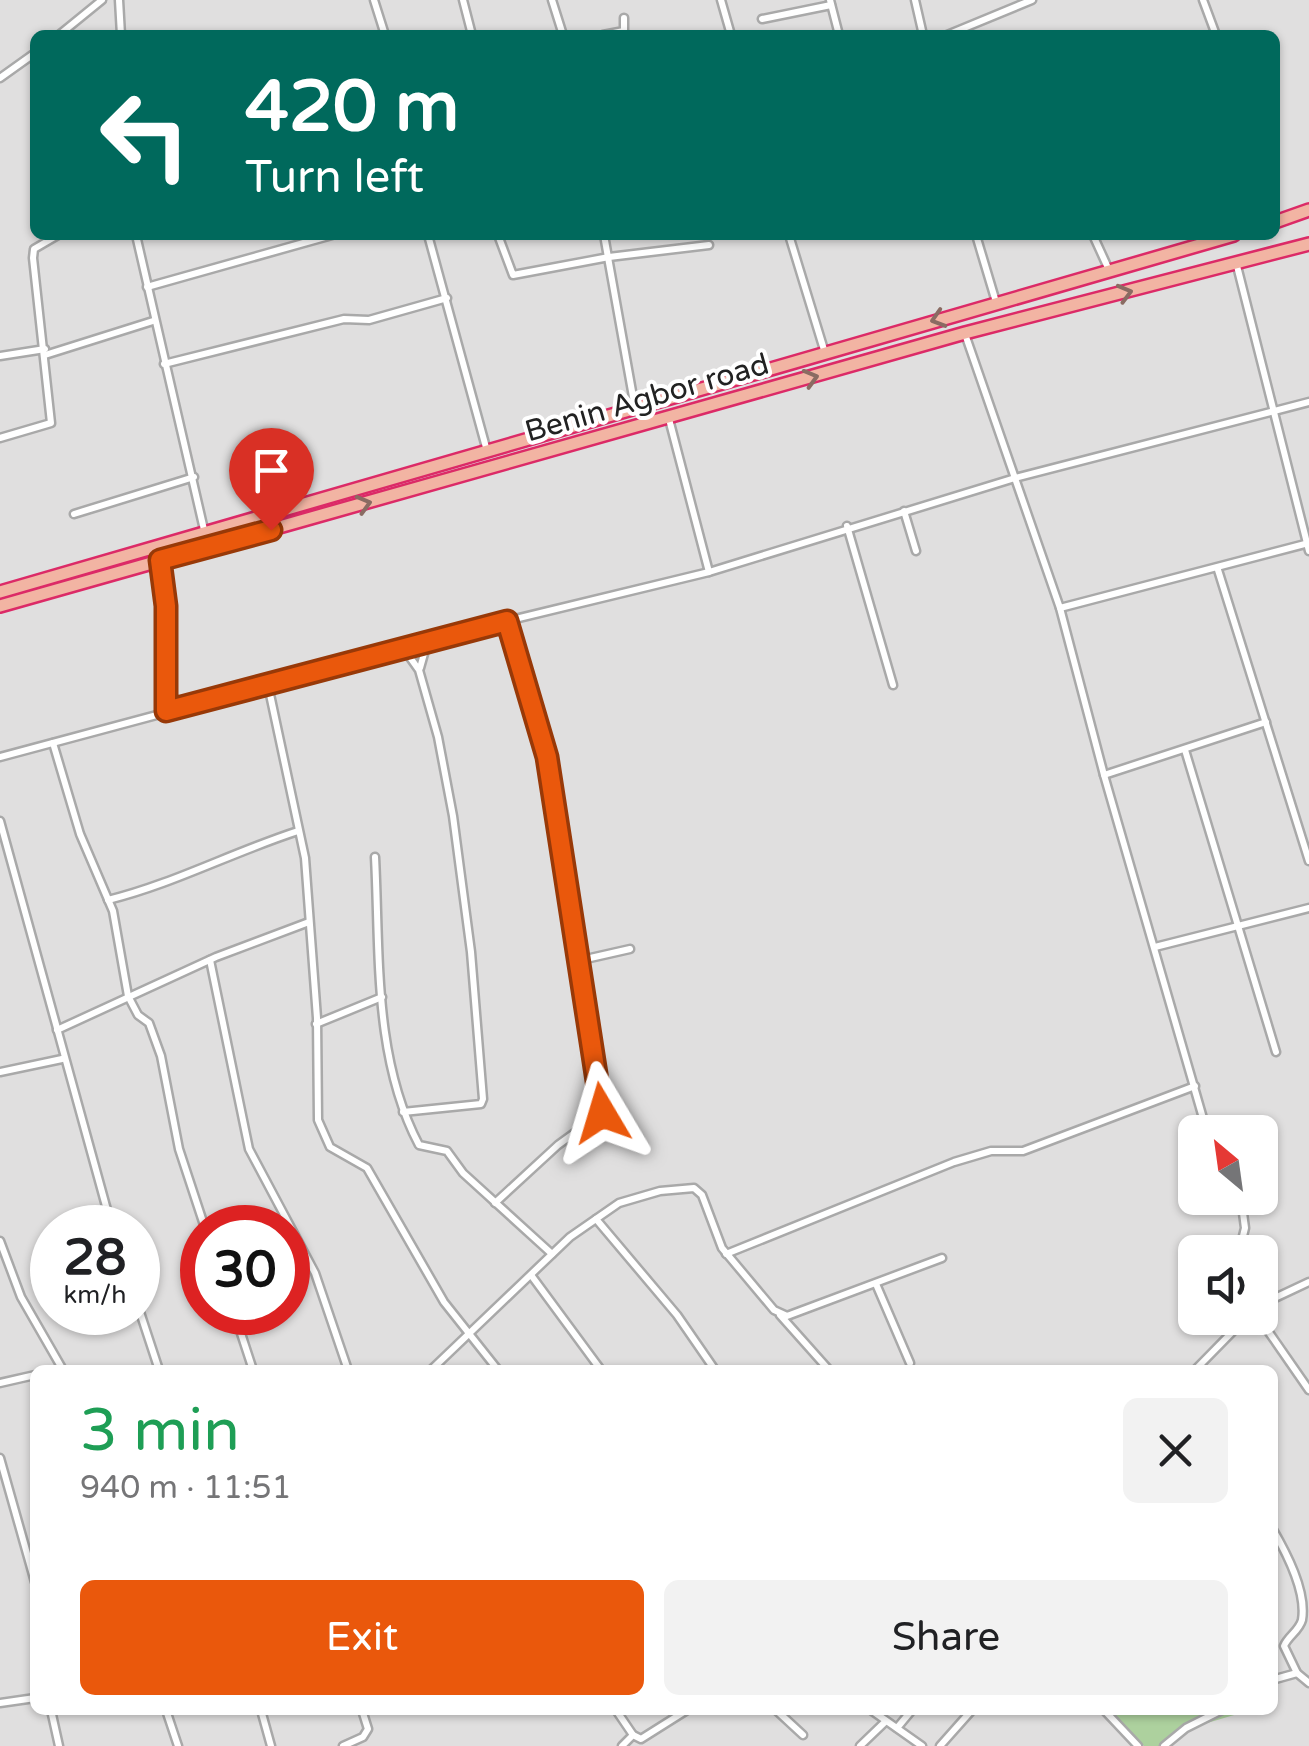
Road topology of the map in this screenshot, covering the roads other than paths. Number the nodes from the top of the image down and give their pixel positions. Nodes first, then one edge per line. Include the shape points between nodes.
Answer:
1 (102, 0) edge
2 (374, 0) edge
3 (463, 0) edge
4 (552, 0) edge
5 (721, 0) edge
6 (915, 0) edge
7 (1032, 0) edge
8 (1203, 0) edge
9 (117, 1) edge
10 (830, 2) edge
11 (1017, 2) edge
12 (624, 18) dead end
13 (762, 19) dead end
14 (65, 30) edge
15 (120, 30) edge
16 (383, 30) edge
17 (471, 30) edge
18 (561, 30) edge
19 (624, 30) edge
20 (730, 30) edge
21 (838, 30) edge
22 (922, 30) edge
23 (968, 30) edge
24 (1214, 30) edge
25 (30, 59) edge
26 (0, 78) edge
27 (1309, 210) edge
28 (1280, 215) edge
29 (51, 240) edge
30 (137, 240) edge
31 (314, 240) edge
32 (430, 240) edge
33 (500, 240) edge
34 (605, 240) edge
35 (791, 240) edge
36 (977, 240) edge
37 (1095, 240) edge
38 (1204, 240) edge
39 (1309, 244) edge
40 (709, 245) dead end
41 (610, 256) junction
42 (1236, 262) junction
43 (1110, 271) junction
44 (147, 287) junction
45 (447, 298) junction
46 (996, 302) junction
47 (153, 321) junction
48 (965, 333) junction
49 (45, 352) junction
50 (826, 353) junction
51 (0, 355) edge
52 (164, 364) junction
53 (1309, 402) edge
54 (634, 408) junction
55 (1277, 410) junction
56 (669, 419) junction
57 (0, 438) edge
58 (487, 452) junction
59 (194, 477) junction
60 (1014, 478) junction
61 (904, 511) junction
62 (74, 514) dead end
63 (847, 526) junction
64 (205, 541) junction
65 (1308, 546) edge
66 (916, 550) dead end
67 (160, 560) junction
68 (1218, 570) junction
69 (709, 572) junction
70 (0, 592) edge
71 (0, 606) edge
72 (1060, 608) junction
73 (507, 621) junction
74 (427, 642) junction
75 (404, 649) junction
76 (419, 670) junction
77 (268, 685) junction
78 (893, 685) dead end
79 (166, 711) junction
80 (1266, 722) junction
81 (54, 743) junction
82 (1185, 750) junction
83 (0, 757) edge
84 (1104, 775) junction
85 (0, 821) edge
86 (298, 831) junction
87 (374, 857) dead end
88 (1309, 861) edge
89 (108, 900) junction
90 (1309, 908) edge
91 (308, 922) junction
92 (1241, 923) junction
93 (1155, 947) junction
94 (630, 949) dead end
95 (210, 960) junction
96 (576, 961) junction
97 (128, 996) junction
98 (382, 998) junction
99 (316, 1024) junction
100 (56, 1030) junction
101 (1276, 1052) dead end
102 (62, 1059) junction
103 (0, 1072) edge
104 (1195, 1086) junction
105 (404, 1112) junction
106 (1203, 1115) edge
107 (495, 1203) junction
108 (105, 1205) edge
109 (198, 1205) edge
110 (596, 1219) junction
111 (0, 1241) edge
112 (552, 1254) junction
113 (726, 1254) junction
114 (942, 1258) dead end
115 (531, 1275) junction
116 (1309, 1282) edge
117 (876, 1284) junction
118 (1278, 1297) edge
119 (780, 1314) junction
120 (470, 1333) junction
121 (148, 1335) edge
122 (242, 1335) edge
123 (1229, 1335) edge
124 (1271, 1335) edge
125 (910, 1363) dead end
126 (58, 1365) edge
127 (157, 1365) edge
128 (251, 1365) edge
129 (346, 1365) edge
130 (436, 1365) edge
131 (494, 1365) edge
132 (597, 1365) edge
133 (712, 1365) edge
134 (825, 1365) edge
135 (1200, 1365) edge
136 (1309, 1370) edge
137 (1300, 1374) junction
138 (30, 1375) edge
139 (0, 1383) edge
140 (1309, 1390) edge
141 (0, 1458) edge
142 (1278, 1538) edge
143 (30, 1564) edge
144 (1296, 1673) junction
145 (1278, 1678) edge
146 (1309, 1683) edge
147 (30, 1699) edge
148 (0, 1703) edge
149 (52, 1715) edge
150 (168, 1715) edge
151 (263, 1715) edge
152 (364, 1715) edge
153 (619, 1715) edge
154 (680, 1715) edge
155 (781, 1715) edge
156 (878, 1715) edge
157 (908, 1715) edge
158 (968, 1715) edge
159 (1109, 1715) edge
160 (1212, 1715) edge
161 (886, 1721) junction
162 (896, 1728) junction
163 (803, 1735) dead end
164 (632, 1736) junction
165 (644, 1743) edge
166 (59, 1746) edge
167 (178, 1746) edge
168 (272, 1746) edge
169 (343, 1746) edge
170 (622, 1746) edge
171 (860, 1746) edge
172 (922, 1746) edge
173 (940, 1746) edge
174 (1138, 1746) edge
175 (1164, 1746) edge

1 - 14 street
2 - 16 street
3 - 17 street
4 - 18 street
5 - 20 street
6 - 22 street
7 - 11 street
8 - 24 street
9 - 15 street
10 - 13 street
10 - 21 street
11 - 23 street
12 - 19 street
25 - 26 street
27 - 28 highway
29 - 49 street via 33,252
30 - 44 street
31 - 44 street
32 - 45 street
33 - 41 street via 513,275
34 - 41 street
35 - 50 street
36 - 46 street
37 - 43 street
38 - 43 highway, Benin Agbor road
39 - 42 highway, Benin Agbor road
40 - 41 street
41 - 54 street
48 -> 42 highway, Benin Agbor road
42 - 55 street
43 - 46 highway, Benin Agbor road
44 - 47 street
45 - 52 street
45 - 58 street
46 -> 50 highway, Benin Agbor road
47 - 49 street
47 - 52 street
56 -> 48 highway, Benin Agbor road
48 - 60 street
49 - 51 street
49 - 57 street via 51,423
50 - 54 highway, Benin Agbor road
52 - 59 street
53 - 55 street
54 - 58 highway, Benin Agbor road
55 - 60 street
55 - 65 street
64 -> 56 highway, Benin Agbor road
56 - 69 street
58 - 64 highway, Benin Agbor road
59 - 62 street
59 - 64 street
60 - 61 street
60 - 72 street
61 - 63 street
61 - 66 street
63 - 69 street
63 - 78 street
64 - 67 highway, Benin Agbor road
64 - 70 highway, Benin Agbor road
65 - 68 street
67 - 71 highway, Benin Agbor road
67 - 79 street
68 - 72 street
68 - 80 street
69 - 73 street
72 - 84 street
73 - 74 street
73 - 96 street via 547,757
74 - 75 street
74 - 76 street
75 - 76 street
75 - 77 street
76 - 105 street via 453,816 484,1099 451,1110
77 - 79 street
77 - 86 street
79 - 81 street
80 - 82 street
80 - 88 street
81 - 83 street
81 - 89 street via 80,834
82 - 84 street
82 - 92 street
84 - 93 street
85 - 100 street
86 - 89 street
86 - 91 street
87 - 98 street
89 - 97 street
90 - 92 street
91 - 95 street
91 - 99 street
92 - 93 street
92 - 101 street
93 - 104 street
94 - 96 street
95 - 97 street
95 - 129 street via 249,1149 315,1273
96 - 107 street via 602,1113
97 - 100 street
97 - 109 street via 149,1022 161,1056
98 - 99 street
98 - 105 street
99 - 120 street via 323,1135 367,1168 444,1302
100 - 102 street
102 - 103 street
102 - 108 street
104 - 106 street
104 - 113 street via 1023,1151 992,1150 954,1162
105 - 107 street via 419,1145 446,1150
107 - 112 street
110 - 112 street
110 - 113 street via 637,1196 694,1188 709,1207
110 - 133 street
111 - 126 street
112 - 115 street
113 - 119 street
114 - 117 street
115 - 120 street
115 - 132 street
116 - 118 street
117 - 119 street
117 - 125 street
119 - 134 street
120 - 130 street
120 - 131 street
121 - 127 street
122 - 128 street
123 - 135 street
124 - 137 street
136 - 137 street
137 - 140 street
138 - 139 street
141 - 143 street
142 - 144 street via 1302,1603 1302,1622 1284,1646
144 - 145 street
144 - 146 street
147 - 148 street
149 - 166 street
150 - 167 street
151 - 168 street
152 - 169 street via 363,1737
153 - 164 street
154 - 165 street
155 - 163 street
156 - 161 street
157 - 162 street
158 - 173 street
159 - 174 street
160 - 175 street
161 - 162 street
161 - 171 street
162 - 172 street
164 - 165 street
164 - 170 street

